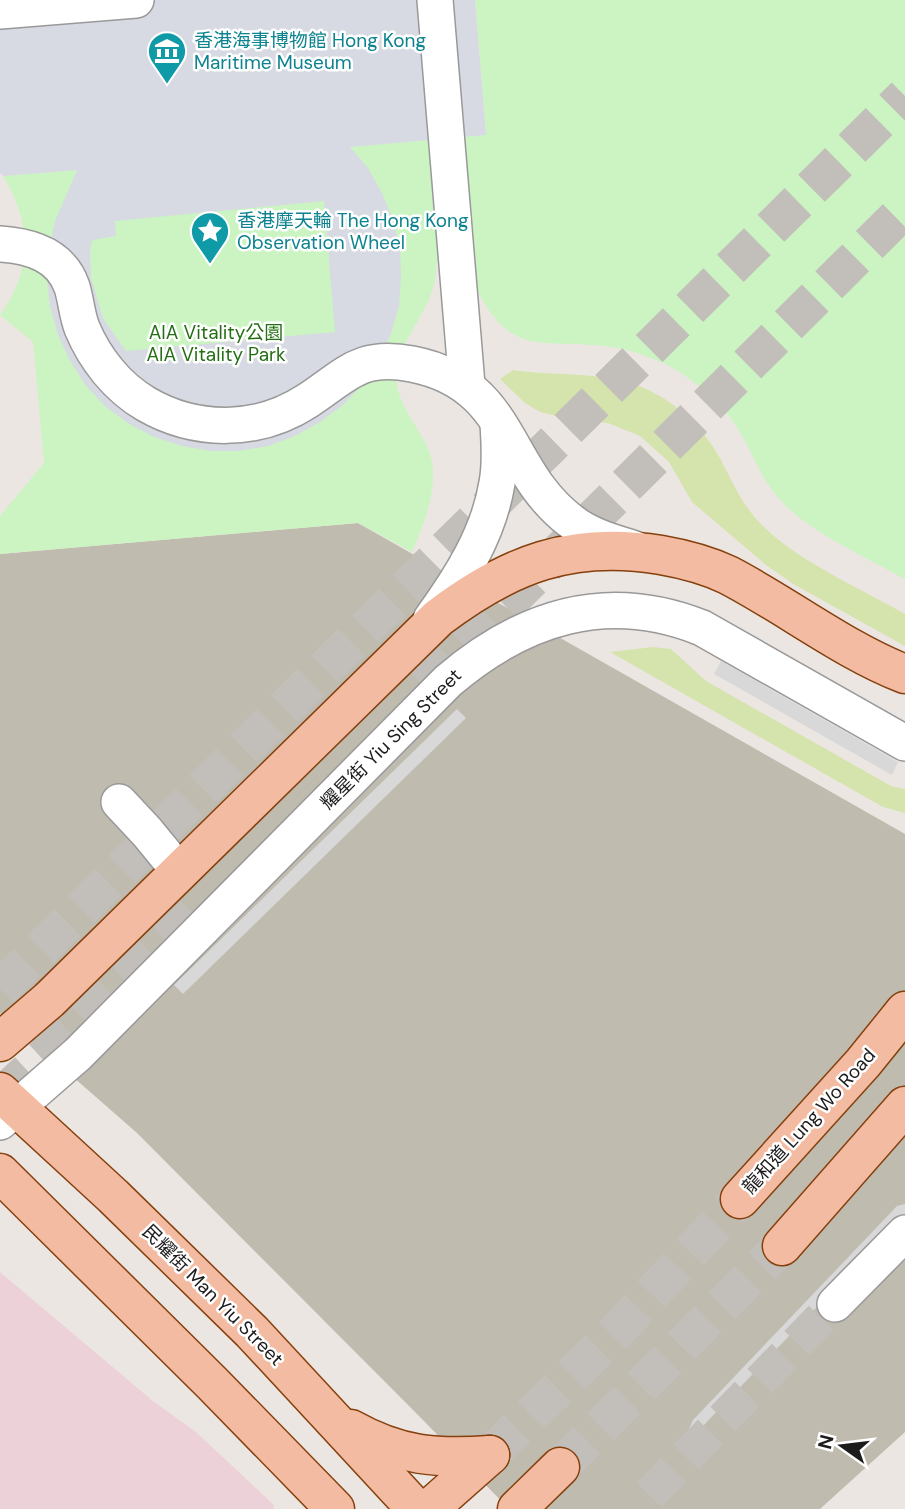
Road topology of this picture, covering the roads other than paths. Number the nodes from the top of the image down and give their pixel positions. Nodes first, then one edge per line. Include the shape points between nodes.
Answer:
1 (136, 0) edge
2 (435, 0) edge
3 (0, 12) edge
4 (0, 244) edge
5 (467, 385) junction
6 (498, 422) junction
7 (646, 553) junction
8 (420, 635) junction
9 (905, 674) edge
10 (905, 743) edge
11 (118, 802) dead end
12 (179, 871) junction
13 (905, 1011) edge
14 (0, 1042) edge
15 (905, 1106) edge
16 (6, 1108) edge
17 (0, 1173) edge
18 (740, 1199) tunnel mouth
19 (905, 1233) edge
20 (782, 1246) tunnel mouth
21 (835, 1304) tunnel mouth
22 (334, 1420) junction
23 (560, 1466) tunnel mouth
24 (335, 1509) edge
25 (416, 1509) edge
26 (429, 1509) edge
27 (517, 1509) edge

1 - 3 street
2 - 5 street
4 - 5 street via 16,245 57,263 72,288 92,349 106,370 142,402 188,422 212,426 261,421 306,401 351,369 379,360 440,370
5 - 6 street
6 - 7 street via 544,494 570,521 589,533
6 - 8 street via 498,481 485,527 455,585
7 - 8 main road via 567,554 522,568 479,588
7 - 9 main road via 725,574
8 - 12 main road
10 - 16 street, 耀星街 Yiu Sing Street via 675,617 609,610 566,617 521,632 448,681 78,1054
11 - 12 street
12 - 14 main road
13 - 18 main road, 龍和道 Lung Wo Road
15 - 20 main road
16 - 22 main road, 民耀街 Man Yiu Street via 113,1196
17 - 24 main road
19 - 21 street
22 - 25 main road, 民耀街 Man Yiu Street
22 - 26 main road via 408,1453 444,1458 490,1455
23 - 27 main road

